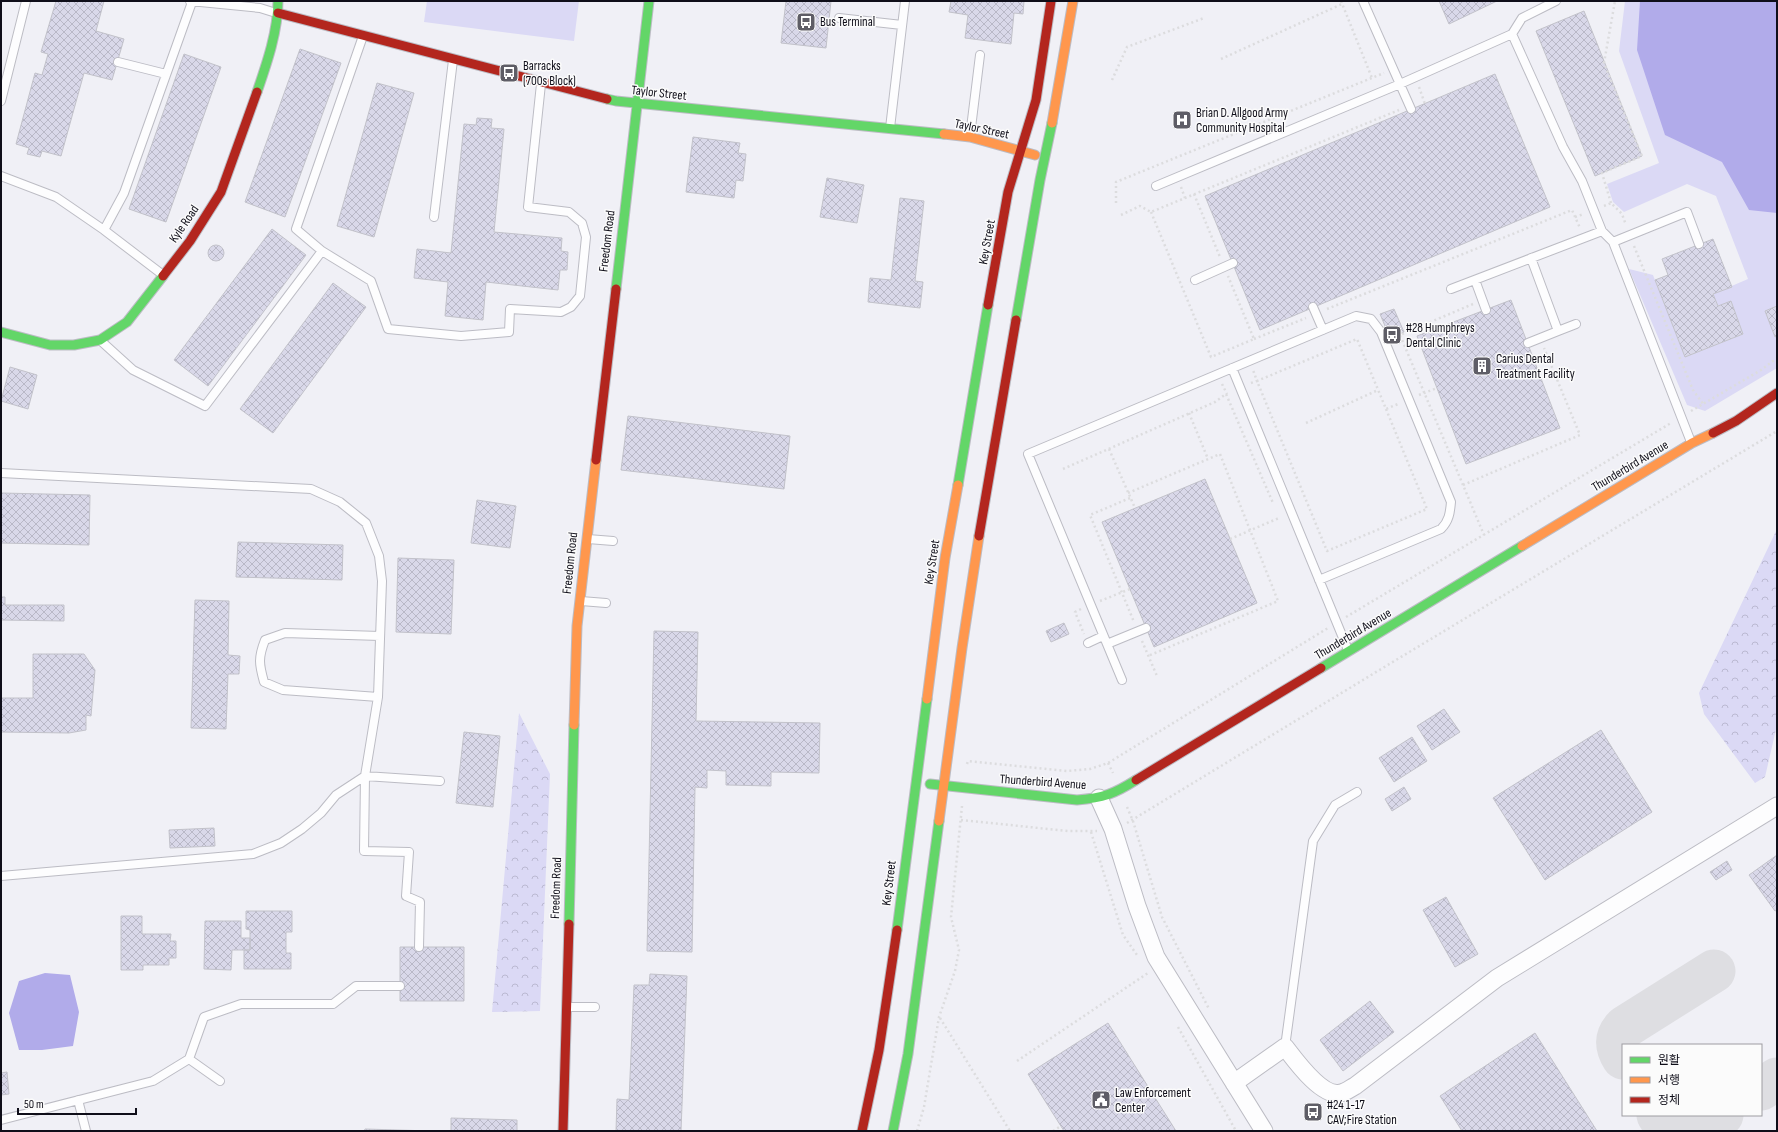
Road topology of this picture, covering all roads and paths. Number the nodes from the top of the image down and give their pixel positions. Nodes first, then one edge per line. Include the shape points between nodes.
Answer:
1 (26, 1) edge
2 (191, 1) edge
3 (278, 1) edge
4 (649, 1) edge
5 (905, 1) edge
6 (1051, 1) edge
7 (1073, 1) edge
8 (1363, 1) edge
9 (1556, 1) edge
10 (1615, 1) edge
11 (1341, 2) edge
12 (278, 14) junction
13 (839, 18) dead end
14 (1204, 18) dead end
15 (902, 25) junction
16 (1512, 34) junction
17 (363, 35) junction
18 (980, 55) dead end
19 (453, 59) junction
20 (1221, 59) dead end
21 (118, 62) dead end
22 (1394, 69) junction
23 (166, 74) junction
24 (1372, 78) junction
25 (1112, 80) dead end
26 (542, 82) junction
27 (1400, 84) junction
28 (1, 101) edge
29 (636, 104) junction
30 (1410, 108) joint
31 (890, 129) junction
32 (970, 137) junction
33 (1020, 151) junction
34 (1045, 158) junction
35 (1, 176) edge
36 (1156, 186) dead end
37 (1116, 203) dead end
38 (1611, 203) junction
39 (1594, 210) junction
40 (1121, 215) dead end
41 (434, 217) dead end
42 (1575, 217) junction
43 (104, 230) junction
44 (1602, 231) junction
45 (1629, 235) junction
46 (1584, 238) junction
47 (1613, 242) junction
48 (1699, 244) dead end
49 (322, 251) junction
50 (1531, 258) junction
51 (1233, 263) dead end
52 (163, 276) junction
53 (1195, 280) dead end
54 (1475, 280) junction
55 (1451, 289) dead end
56 (1482, 300) junction
57 (1315, 310) junction
58 (1486, 310) dead end
59 (1576, 324) dead end
60 (1323, 330) junction
61 (1558, 331) junction
62 (1, 332) edge
63 (1540, 338) junction
64 (1254, 339) dead end
65 (100, 340) junction
66 (1528, 343) dead end
67 (1777, 358) edge
68 (1232, 368) junction
69 (1437, 388) dead end
70 (1378, 390) junction
71 (1425, 393) junction
72 (1777, 393) edge
73 (1410, 399) junction
74 (1704, 405) junction
75 (1386, 410) junction
76 (1189, 413) junction
77 (1681, 416) junction
78 (1306, 423) dead end
79 (1777, 431) edge
80 (1692, 443) junction
81 (1109, 449) junction
82 (1208, 459) junction
83 (1063, 469) dead end
84 (1, 473) edge
85 (1463, 485) junction
86 (1128, 493) junction
87 (1130, 498) junction
88 (1273, 503) dead end
89 (1135, 508) dead end
90 (1276, 511) dead end
91 (1279, 518) junction
92 (1282, 524) dead end
93 (1251, 530) junction
94 (1484, 535) junction
95 (586, 539) junction
96 (1230, 539) dead end
97 (613, 541) dead end
98 (1319, 580) junction
99 (1130, 589) dead end
100 (1122, 592) junction
101 (579, 601) junction
102 (606, 603) dead end
103 (1090, 605) junction
104 (1336, 622) junction
105 (1142, 630) junction
106 (380, 636) junction
107 (1103, 636) junction
108 (1088, 643) joint
109 (1107, 644) junction
110 (1348, 651) junction
111 (1148, 656) junction
112 (1157, 676) dead end
113 (1122, 680) dead end
114 (378, 697) junction
115 (365, 776) junction
116 (440, 781) dead end
117 (915, 782) junction
118 (944, 786) junction
119 (964, 788) junction
120 (1357, 792) dead end
121 (1100, 798) junction
122 (1777, 806) edge
123 (961, 820) junction
124 (1, 876) edge
125 (419, 947) dead end
126 (1139, 959) dead end
127 (1146, 969) dead end
128 (1148, 973) junction
129 (1152, 980) dead end
130 (400, 986) dead end
131 (566, 1007) junction
132 (595, 1007) dead end
133 (1212, 1015) dead end
134 (939, 1017) junction
135 (1175, 1021) dead end
136 (1285, 1047) junction
137 (189, 1059) junction
138 (1017, 1061) dead end
139 (220, 1081) dead end
140 (1234, 1083) junction
141 (78, 1100) junction
142 (1, 1120) edge
143 (1061, 1126) dead end
144 (86, 1131) edge
145 (563, 1131) edge
146 (862, 1131) edge
147 (893, 1131) edge
148 (917, 1131) edge
149 (1010, 1131) edge
150 (1053, 1131) edge
151 (1236, 1131) edge
152 (1264, 1131) edge

1 - 28 lane
2 - 12 lane via 260,8
2 - 23 lane
3 - 12 main road, Kyle Road
4 - 29 main road, Freedom Road
5 - 15 lane
6 - 33 main road, Key Street via 1036,100
7 - 34 main road
8 - 22 lane
9 - 16 lane via 1522,18
10 - 38 path via 1604,63 1642,156 1602,173
11 - 20 path
11 - 24 path
12 - 17 main road, Taylor Street
12 - 52 main road, Kyle Road via 266,67 221,192 190,241
13 - 15 lane
14 - 25 path via 1127,47
15 - 31 lane
16 - 27 lane
16 - 39 lane
17 - 19 main road, Taylor Street
17 - 49 lane via 296,229
18 - 32 lane
19 - 26 main road, Taylor Street
19 - 41 lane
21 - 23 lane
22 - 24 path
22 - 27 lane
23 - 43 lane via 124,192
24 - 37 path via 1116,182
26 - 29 main road, Taylor Street
26 - 49 lane via 528,207 569,212 582,223 586,237 580,296 571,307 561,312 510,309 509,332 461,336 388,329 371,281
27 - 30 lane
27 - 36 lane
29 - 31 main road, Taylor Street
29 - 95 main road, Freedom Road
30 - 40 path via 1151,212 1140,206
31 - 32 main road, Taylor Street
32 - 33 main road, Taylor Street
33 - 34 main road, Taylor Street
33 - 117 main road, Key Street via 1008,192 945,558
34 - 118 main road via 974,570
35 - 43 lane via 56,196
38 - 39 path
38 - 45 path via 1622,214
39 - 42 path
39 - 44 lane
42 - 46 path
42 - 57 path via 1572,210
43 - 52 lane
44 - 46 lane
44 - 47 lane
45 - 47 lane
45 - 48 lane via 1687,212
45 - 74 path via 1693,390
46 - 50 lane
47 - 77 lane
49 - 65 lane via 205,406 133,370
50 - 54 lane
50 - 61 lane
51 - 53 lane
52 - 65 main road, Kyle Road via 127,322
54 - 55 lane
54 - 56 lane
56 - 58 lane
56 - 71 path via 1400,335
57 - 60 lane
57 - 64 path
59 - 61 lane
60 - 68 lane
60 - 73 lane via 1356,316 1371,319 1381,332
61 - 63 lane
62 - 65 main road, Kyle Road via 50,345 74,345
63 - 66 lane
63 - 85 path via 1580,435
67 - 74 path
68 - 98 lane
68 - 103 lane via 1028,454
69 - 71 path
70 - 75 path
70 - 75 path via 1357,339 1256,381 1327,551 1427,509
70 - 78 path
71 - 73 path
71 - 85 path
72 - 80 main road, Thunderbird Avenue via 1736,421
73 - 75 path
73 - 98 lane via 1450,502 1447,523 1441,529
74 - 77 path
76 - 81 path
76 - 82 path
76 - 88 path via 1226,394
77 - 80 lane
77 - 94 path
79 - 133 path via 1404,654 1133,821 1162,917
80 - 110 main road, Thunderbird Avenue
81 - 83 path
81 - 86 path
82 - 86 path
82 - 93 path via 1220,454
84 - 106 lane via 311,489 340,502 366,524 379,556 382,581
85 - 94 path
86 - 87 path
87 - 89 path
87 - 100 path via 1090,515
90 - 91 path
91 - 92 path
91 - 93 path
93 - 96 path
93 - 111 path via 1278,601
94 - 104 path
95 - 97 lane
95 - 101 main road, Freedom Road
98 - 104 lane
99 - 100 path
100 - 103 path
100 - 105 path
101 - 102 lane
101 - 131 main road, Freedom Road
103 - 107 lane
103 - 108 path via 1075,612
104 - 110 lane
104 - 119 path via 1108,763 1090,769 1067,771 968,761
105 - 109 lane
105 - 111 path
106 - 114 lane
106 - 114 lane via 285,633 265,640 259,655 264,682 284,690
107 - 108 lane
107 - 109 lane
109 - 113 lane
110 - 121 main road, Thunderbird Avenue via 1120,790
111 - 112 path
114 - 115 lane
115 - 116 lane
115 - 124 lane via 336,795 321,813 302,829 281,843 253,854
115 - 125 lane via 364,851 409,852 406,896 420,902
117 - 118 main road, Thunderbird Avenue
117 - 146 main road, Key Street via 889,989
118 - 119 main road, Thunderbird Avenue
118 - 147 main road via 908,1054
119 - 121 main road, Thunderbird Avenue via 1077,800
119 - 123 path
120 - 136 lane via 1335,805 1313,841
121 - 140 street via 1113,828 1156,957
122 - 136 street via 1497,978 1420,1038 1340,1094 1325,1090 1314,1081
123 - 126 path via 1091,832 1123,935
123 - 134 path via 951,918 959,950 955,971
127 - 128 path
128 - 129 path
128 - 138 path
130 - 137 lane via 356,986 333,1004 241,1004 204,1017
131 - 132 lane
131 - 145 main road, Freedom Road
134 - 148 path via 924,1107
134 - 149 path
135 - 151 path
136 - 140 street
137 - 139 lane
137 - 141 lane via 154,1081
140 - 152 street
141 - 142 lane
141 - 144 lane
143 - 150 path

